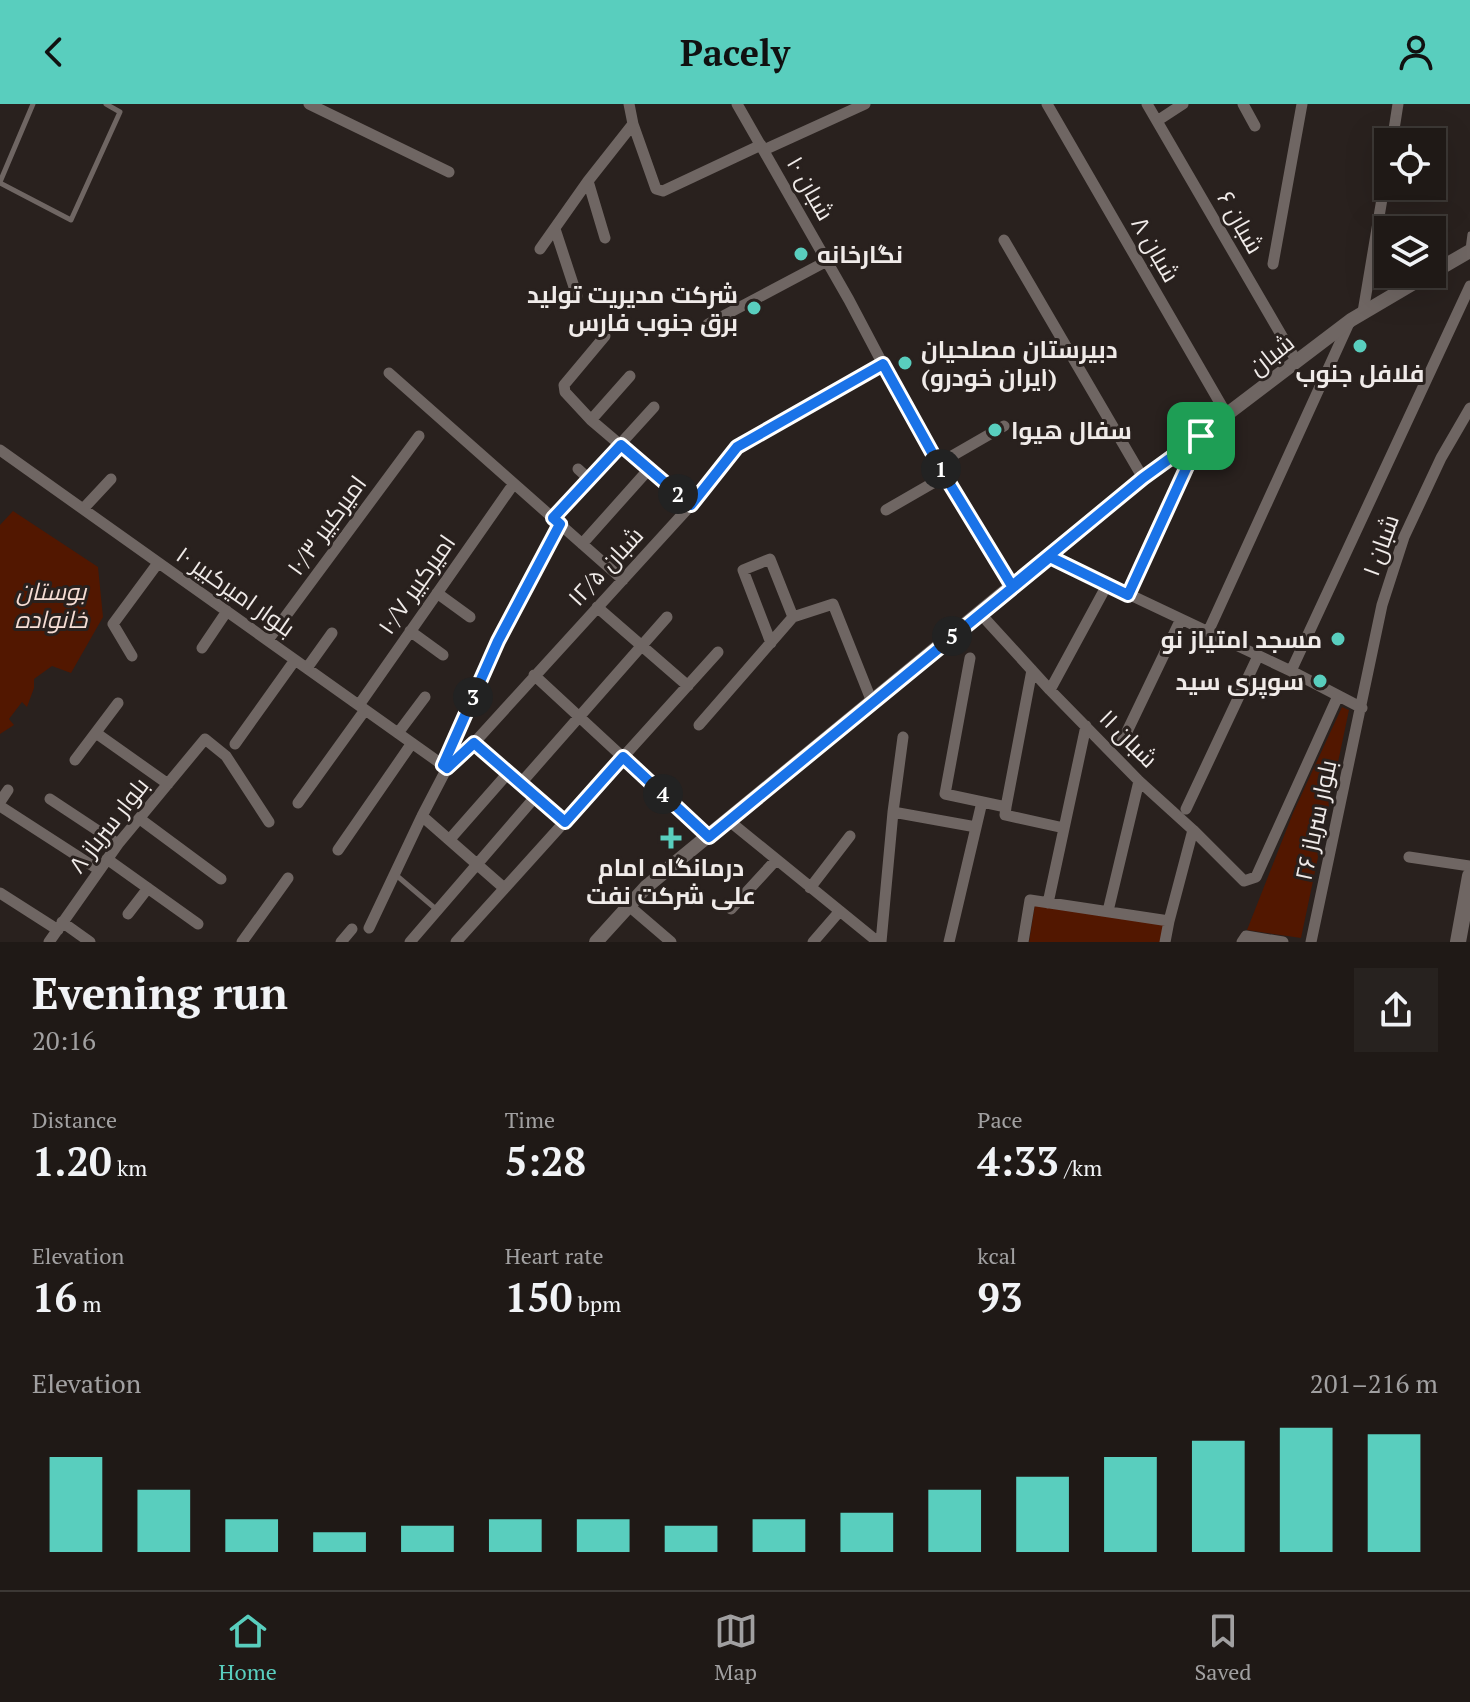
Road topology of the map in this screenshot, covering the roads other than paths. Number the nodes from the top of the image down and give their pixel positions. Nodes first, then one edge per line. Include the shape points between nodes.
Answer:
1 (33, 104) edge
2 (106, 104) edge
3 (309, 104) edge
4 (629, 104) edge
5 (737, 104) edge
6 (865, 104) edge
7 (1047, 104) edge
8 (1147, 104) edge
9 (1183, 104) edge
10 (1243, 104) edge
11 (1302, 104) edge
12 (1398, 104) edge
13 (1157, 121) junction
14 (633, 124) junction
15 (1255, 126) dead end
16 (1394, 128) edge
17 (762, 147) junction
18 (449, 172) dead end
19 (588, 181) junction
20 (0, 182) edge
21 (1381, 200) edge
22 (555, 229) junction
23 (1470, 234) edge
24 (605, 238) dead end
25 (1004, 240) dead end
26 (540, 249) dead end
27 (1469, 252) edge
28 (827, 261) junction
29 (1273, 264) dead end
30 (1446, 265) edge
31 (1470, 286) edge
32 (1405, 288) edge
33 (577, 296) dead end
34 (1357, 316) junction
35 (708, 324) dead end
36 (605, 336) dead end
37 (1297, 362) junction
38 (883, 364) junction
39 (389, 373) dead end
40 (630, 376) dead end
41 (654, 407) dead end
42 (1470, 408) edge
43 (1227, 415) junction
44 (591, 420) junction
45 (1004, 426) dead end
46 (419, 436) dead end
47 (1201, 436) junction
48 (621, 445) junction
49 (0, 450) edge
50 (938, 464) junction
51 (578, 469) dead end
52 (649, 469) junction
53 (945, 476) junction
54 (1143, 478) junction
55 (111, 479) dead end
56 (589, 479) junction
57 (510, 489) dead end
58 (691, 505) junction
59 (83, 509) junction
60 (886, 510) dead end
61 (556, 521) junction
62 (582, 544) junction
63 (1050, 557) junction
64 (158, 563) junction
65 (623, 580) junction
66 (1107, 585) junction
67 (1012, 586) junction
68 (437, 593) junction
69 (1128, 595) junction
70 (597, 607) junction
71 (227, 611) junction
72 (470, 617) dead end
73 (667, 617) dead end
74 (793, 617) junction
75 (1181, 619) junction
76 (987, 621) dead end
77 (410, 631) junction
78 (1208, 632) junction
79 (332, 633) dead end
80 (268, 640) junction
81 (771, 643) junction
82 (641, 647) junction
83 (202, 648) dead end
84 (718, 652) dead end
85 (443, 655) dead end
86 (132, 656) dead end
87 (1258, 656) junction
88 (970, 658) dead end
89 (295, 660) junction
90 (307, 668) junction
91 (1032, 670) junction
92 (1291, 671) junction
93 (534, 675) junction
94 (688, 686) junction
95 (1050, 690) junction
96 (1338, 696) junction
97 (425, 697) dead end
98 (872, 702) junction
99 (118, 703) dead end
100 (362, 707) junction
101 (1362, 708) junction
102 (579, 716) junction
103 (699, 725) dead end
104 (1086, 726) junction
105 (96, 733) junction
106 (398, 733) junction
107 (903, 737) dead end
108 (1122, 742) dead end
109 (412, 743) junction
110 (474, 743) junction
111 (235, 744) dead end
112 (623, 757) junction
113 (75, 760) dead end
114 (445, 766) junction
115 (509, 772) junction
116 (1139, 781) junction
117 (521, 783) junction
118 (168, 784) junction
119 (8, 790) dead end
120 (536, 796) junction
121 (50, 799) dead end
122 (982, 802) junction
123 (298, 803) dead end
124 (0, 804) edge
125 (1006, 807) junction
126 (1186, 809) dead end
127 (893, 812) junction
128 (422, 816) junction
129 (140, 819) junction
130 (728, 820) junction
131 (269, 822) dead end
132 (565, 822) junction
133 (976, 827) junction
134 (1064, 828) junction
135 (1193, 830) junction
136 (850, 836) dead end
137 (709, 837) junction
138 (450, 839) junction
139 (118, 844) junction
140 (338, 850) dead end
141 (1409, 857) dead end
142 (107, 859) junction
143 (776, 860) junction
144 (478, 865) junction
145 (1470, 866) edge
146 (99, 870) junction
147 (394, 874) junction
148 (1470, 876) edge
149 (288, 878) dead end
150 (221, 879) dead end
151 (148, 888) junction
152 (504, 888) junction
153 (810, 888) junction
154 (0, 893) edge
155 (1048, 903) junction
156 (629, 906) junction
157 (731, 909) dead end
158 (438, 911) junction
159 (1108, 911) junction
160 (839, 912) junction
161 (128, 914) dead end
162 (1169, 921) junction
163 (198, 924) dead end
164 (60, 926) junction
165 (369, 928) dead end
166 (352, 929) dead end
167 (49, 942) edge
168 (90, 942) edge
169 (242, 942) edge
170 (341, 942) edge
171 (410, 942) edge
172 (456, 942) edge
173 (596, 942) edge
174 (671, 942) edge
175 (813, 942) edge
176 (879, 942) edge
177 (949, 942) edge
178 (1023, 942) edge
179 (1165, 942) edge
180 (1242, 942) edge
181 (1283, 942) edge
182 (1311, 942) edge
183 (1458, 942) edge

1 - 20 lane
2 - 20 lane via 120,112 71,220
3 - 18 street
4 - 14 street
5 - 17 street, ۱۰ شبان
6 - 17 street
7 - 43 street, ۸ شبان
8 - 13 street, ۶ شبان
9 - 13 street
10 - 15 street
11 - 29 street
12 - 16 street
13 - 37 street, ۶ شبان
14 - 17 street via 656,189 663,191
14 - 19 street
17 - 28 street, ۱۰ شبان
19 - 22 street
19 - 24 street
21 - 34 street
22 - 26 street
22 - 33 street
23 - 27 lane
25 - 54 street
27 - 30 street, شبان
28 - 35 street
28 - 38 street, ۱۰ شبان
31 - 92 street
32 - 34 street, شبان
34 - 37 street, شبان
34 - 78 street
36 - 44 street via 563,388
37 - 43 street, شبان
38 - 50 street, ۱۰ شبان
38 - 58 street, ۱۲/۵ شبان via 737,447
39 - 61 street
40 - 44 street
41 - 48 street
42 - 101 street, ۱ شبان via 1404,537 1382,605
43 - 47 street, شبان
44 - 48 street
45 - 50 street
46 - 80 street, ۱۰/۳ امیرکبیر
47 - 54 street, شبان
47 - 69 street
48 - 52 street
48 - 56 street
49 - 59 street, ۱۰ بلوار امیرکبیر
50 - 53 street, ۱۰ شبان
51 - 56 street
52 - 58 street
52 - 62 street via 614,500
53 - 60 street
53 - 67 street, ۱۰ شبان
54 - 63 street, شبان
55 - 59 street
56 - 61 street
57 - 68 street, ۱۰/۷ امیرکبیر
58 - 65 street, ۱۲/۵ شبان
59 - 64 street, ۱۰ بلوار امیرکبیر
61 - 62 street
61 - 114 street
62 - 65 street
63 - 66 street
63 - 67 street, شبان
64 - 71 street, ۱۰ بلوار امیرکبیر
64 - 86 street via 113,624
65 - 70 street, ۱۲/۵ شبان
66 - 69 street
66 - 95 street
67 - 98 street, شبان
68 - 72 street
68 - 77 street, ۱۰/۷ امیرکبیر
69 - 75 street
70 - 82 street
70 - 93 street, ۱۲/۵ شبان
71 - 80 street, ۱۰ بلوار امیرکبیر
71 - 83 street
73 - 82 street
74 - 81 street
74 - 81 street via 770,559 743,570
74 - 98 street via 833,604
75 - 78 street
75 - 108 street
76 - 91 street, ۱۱ شبان
77 - 85 street
77 - 100 street, ۱۰/۷ امیرکبیر
78 - 87 street
79 - 90 street
80 - 89 street, ۱۰ بلوار امیرکبیر
81 - 103 street
82 - 94 street
82 - 102 street
84 - 94 street
87 - 92 street
87 - 126 street
88 - 122 street via 945,794
89 - 90 street, ۱۰ بلوار امیرکبیر
89 - 111 street
90 - 100 street, ۱۰ بلوار امیرکبیر
91 - 95 street, ۱۱ شبان
91 - 125 street
92 - 96 street
93 - 102 street
93 - 110 street, ۱۲/۵ شبان
94 - 112 street
95 - 104 street, ۱۱ شبان
96 - 101 street
96 - 135 street, ۱۱ شبان via 1256,877 1244,881
97 - 106 street
98 - 130 street, شبان
99 - 105 street
100 - 106 street, ۱۰ بلوار امیرکبیر
100 - 123 street, ۱۰/۷ امیرکبیر
101 - 182 street, ۲۶ بلوار سرباز
102 - 112 street
102 - 117 street
104 - 116 street, ۱۱ شبان
104 - 134 street
105 - 113 street
105 - 118 street
106 - 109 street, ۱۰ بلوار امیرکبیر
107 - 127 street
109 - 114 street, ۱۰ بلوار امیرکبیر
109 - 140 street
110 - 114 street, ۱۲/۵ شبان
110 - 115 street
112 - 132 street
112 - 137 street
114 - 128 street
115 - 117 street
115 - 138 street
116 - 135 street, ۱۱ شبان
116 - 159 street
117 - 120 street
118 - 129 street, ۸ بلوار سرباز
118 - 131 street, ۸ بلوار سرباز via 205,739 226,756
119 - 124 street
120 - 132 street
120 - 144 street
121 - 139 street
122 - 125 street
122 - 133 street
124 - 146 street
125 - 134 street via 1005,815
127 - 133 street
127 - 176 street
128 - 138 street
128 - 147 street
129 - 139 street, ۸ بلوار سرباز
129 - 150 street
130 - 137 street, شبان
130 - 143 street
132 - 152 street
133 - 177 street
134 - 155 street
135 - 162 street
136 - 153 street
137 - 156 street, شبان
138 - 144 street
139 - 142 street, ۸ بلوار سرباز
141 - 145 street
142 - 146 street, ۸ بلوار سرباز
142 - 151 street
143 - 153 street
143 - 157 street
144 - 152 street
144 - 158 street
146 - 164 street, ۸ بلوار سرباز
147 - 158 lane
147 - 165 street
148 - 183 main road
149 - 169 street
151 - 161 street
151 - 163 street
152 - 172 street
153 - 160 street
154 - 164 street
155 - 159 street
155 - 178 street via 1030,900
156 - 173 street, شبان
156 - 174 street
158 - 171 street
159 - 162 street
160 - 175 street
160 - 176 street
162 - 179 street
164 - 167 street, ۸ بلوار سرباز
164 - 168 street
166 - 170 street
180 - 181 street via 1246,936

